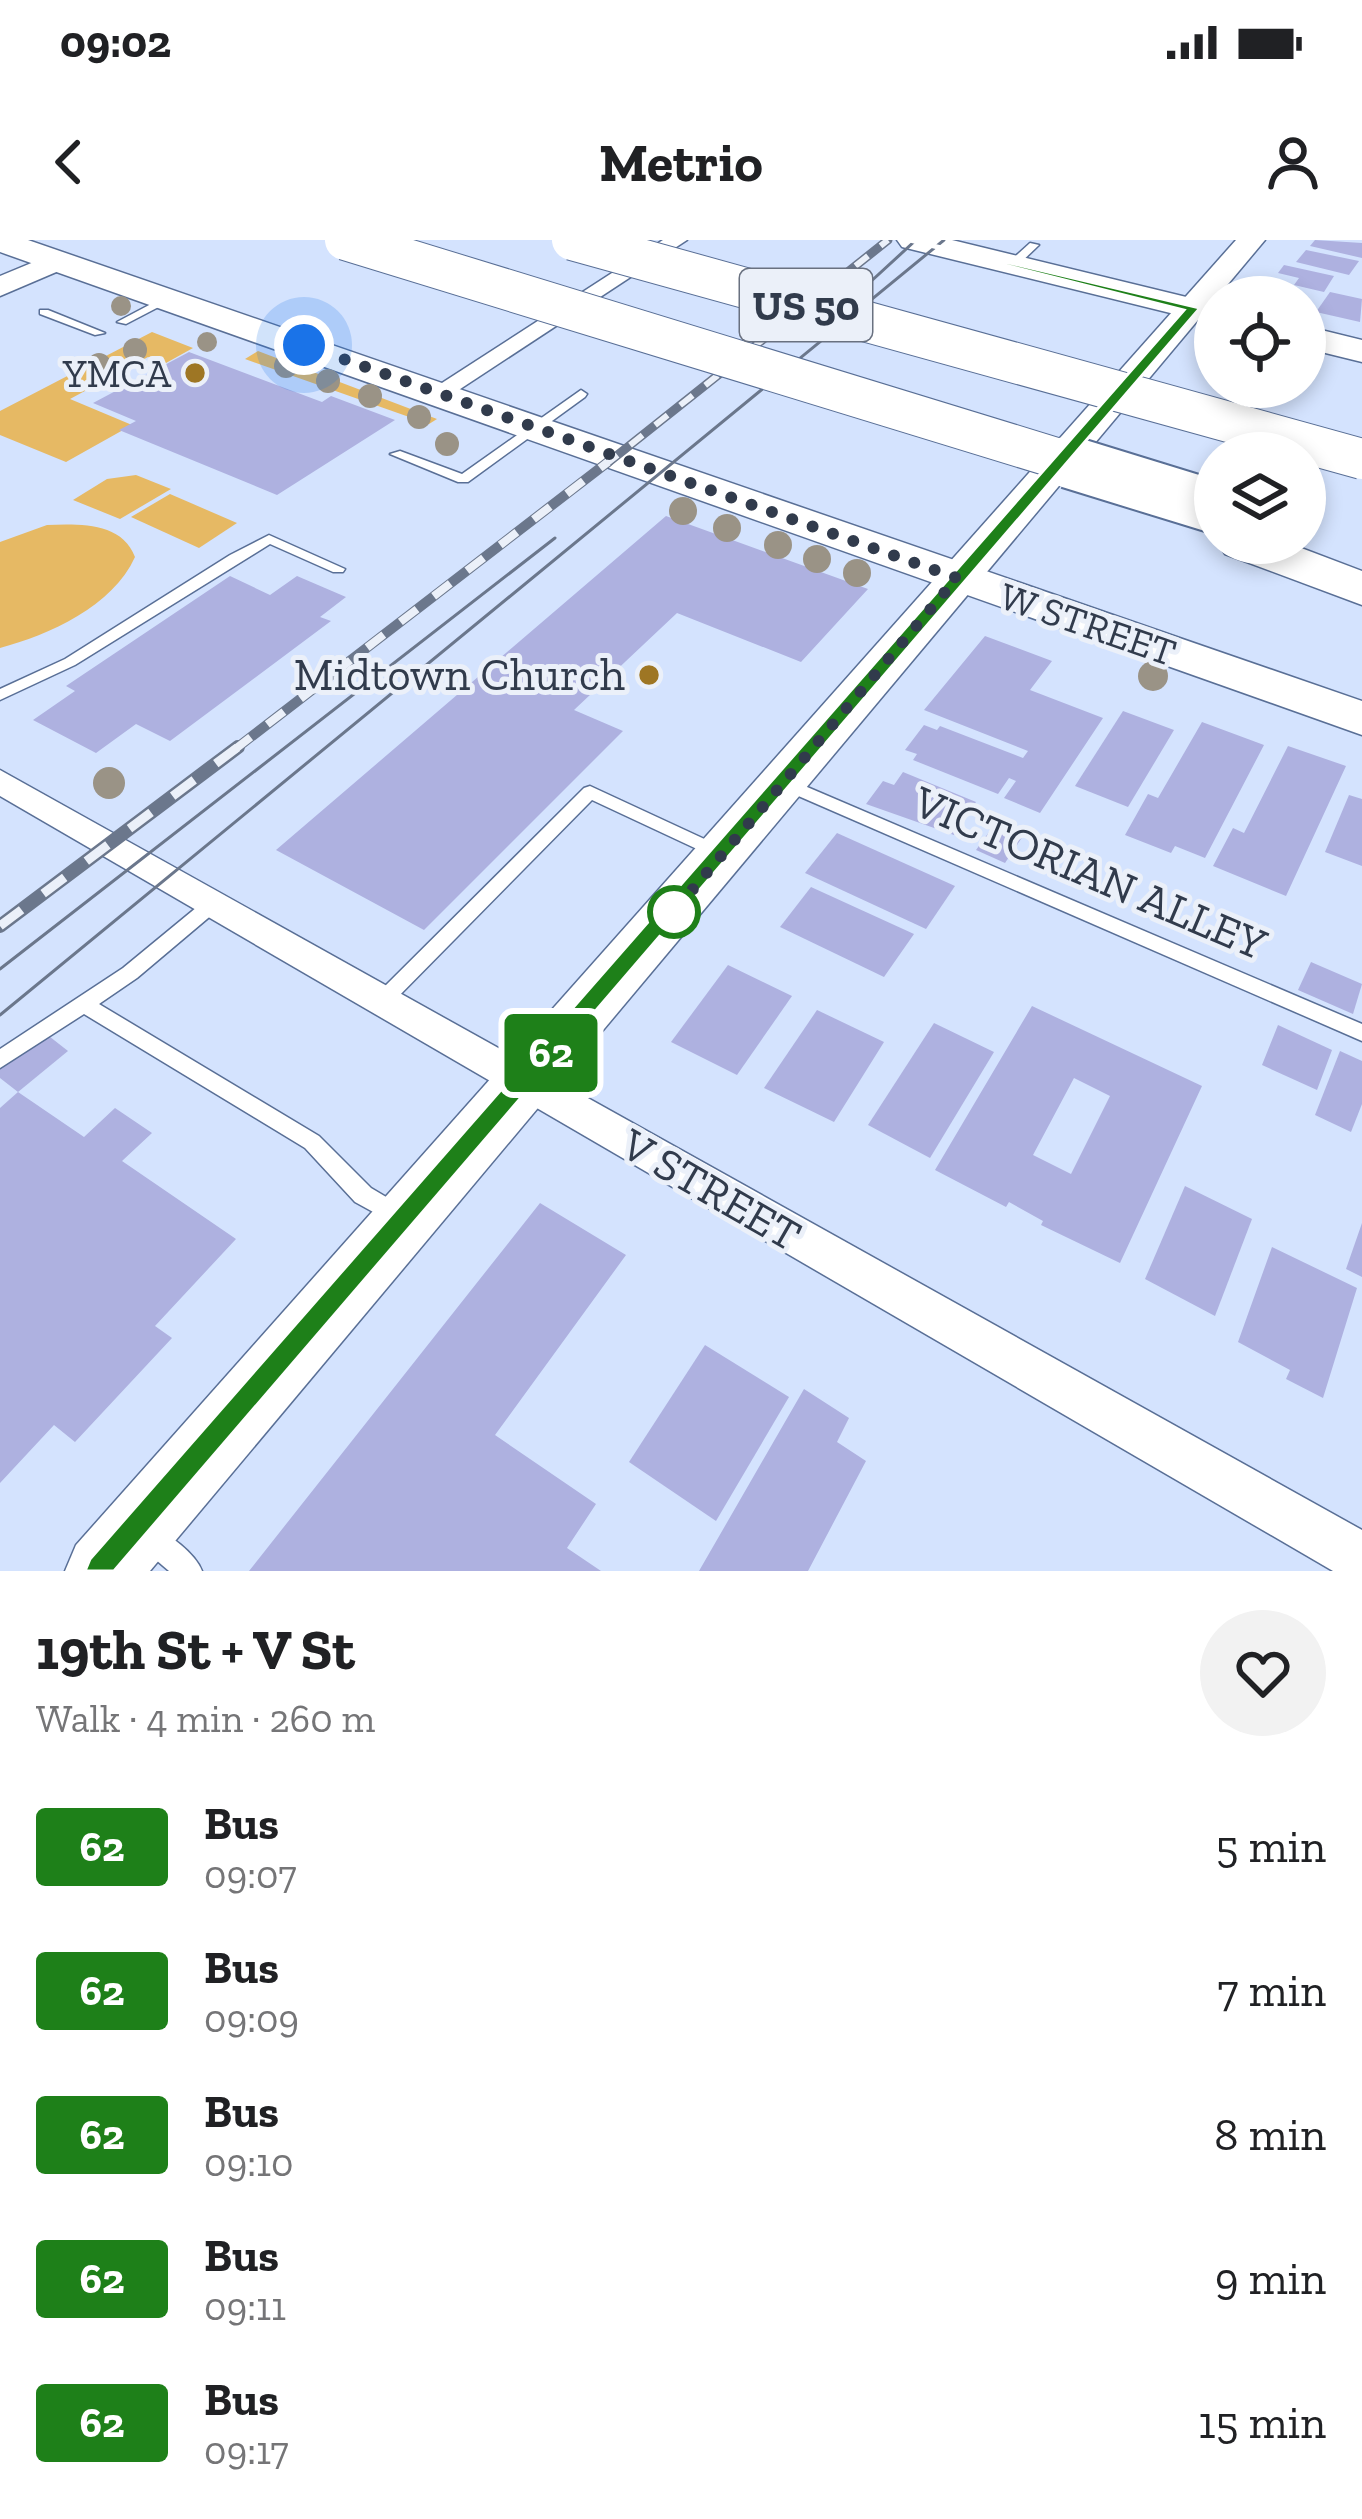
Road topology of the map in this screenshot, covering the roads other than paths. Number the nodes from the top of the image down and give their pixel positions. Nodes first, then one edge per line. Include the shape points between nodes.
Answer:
1 (105, 240) edge
2 (345, 240) edge
3 (572, 240) edge
4 (677, 240) edge
5 (913, 240) edge
6 (1251, 240) edge
7 (0, 241) edge
8 (58, 261) junction
9 (1227, 276) edge
10 (0, 286) edge
11 (168, 298) junction
12 (1194, 308) edge
13 (44, 312) dead end
14 (122, 322) dead end
15 (1194, 322) edge
16 (99, 333) dead end
17 (1326, 342) edge
18 (1362, 351) edge
19 (1040, 369) junction
20 (440, 392) junction
21 (581, 394) dead end
22 (536, 426) junction
23 (1362, 438) edge
24 (1020, 449) junction
25 (396, 454) dead end
26 (1362, 459) edge
27 (1194, 501) edge
28 (1194, 522) edge
29 (1326, 541) edge
30 (1362, 552) edge
31 (1298, 564) edge
32 (338, 569) dead end
33 (957, 578) junction
34 (1362, 589) edge
35 (0, 695) edge
36 (1362, 719) edge
37 (0, 781) edge
38 (786, 784) junction
39 (724, 855) junction
40 (214, 903) junction
41 (382, 1002) junction
42 (83, 1004) junction
43 (1362, 1033) edge
44 (0, 1060) edge
45 (524, 1084) junction
46 (405, 1220) junction
47 (138, 1528) junction
48 (1362, 1559) edge
49 (102, 1571) edge
50 (189, 1571) edge

1 - 8 main road
2 - 24 highway, bridge
3 - 19 highway, US 50, bridge
4 - 20 street
5 - 12 main road via 1024,255
6 - 9 main road
7 - 8 main road, W STREET
8 - 10 main road
8 - 11 main road, W STREET
11 - 14 lane
11 - 20 main road, W STREET
13 - 16 lane
15 - 33 main road
17 - 18 main road
19 - 23 highway, bridge
19 - 26 highway, US 50, bridge
20 - 22 main road, W STREET
21 - 22 lane
22 - 25 lane via 464,479
22 - 33 main road, W STREET
24 - 27 highway, bridge
24 - 28 highway, bridge
29 - 30 highway
31 - 34 highway
32 - 35 lane via 268,539 49,677
33 - 36 main road, W STREET
33 - 38 main road
37 - 40 street, V STREET
38 - 39 main road
38 - 43 lane, VICTORIAN ALLEY
39 - 41 lane via 590,792
39 - 45 main road
40 - 41 street, V STREET
40 - 42 lane
41 - 45 street, V STREET
42 - 44 lane
42 - 46 lane via 312,1142 363,1195
45 - 46 main road
45 - 48 street, V STREET
46 - 47 main road
47 - 49 main road
47 - 50 lane

